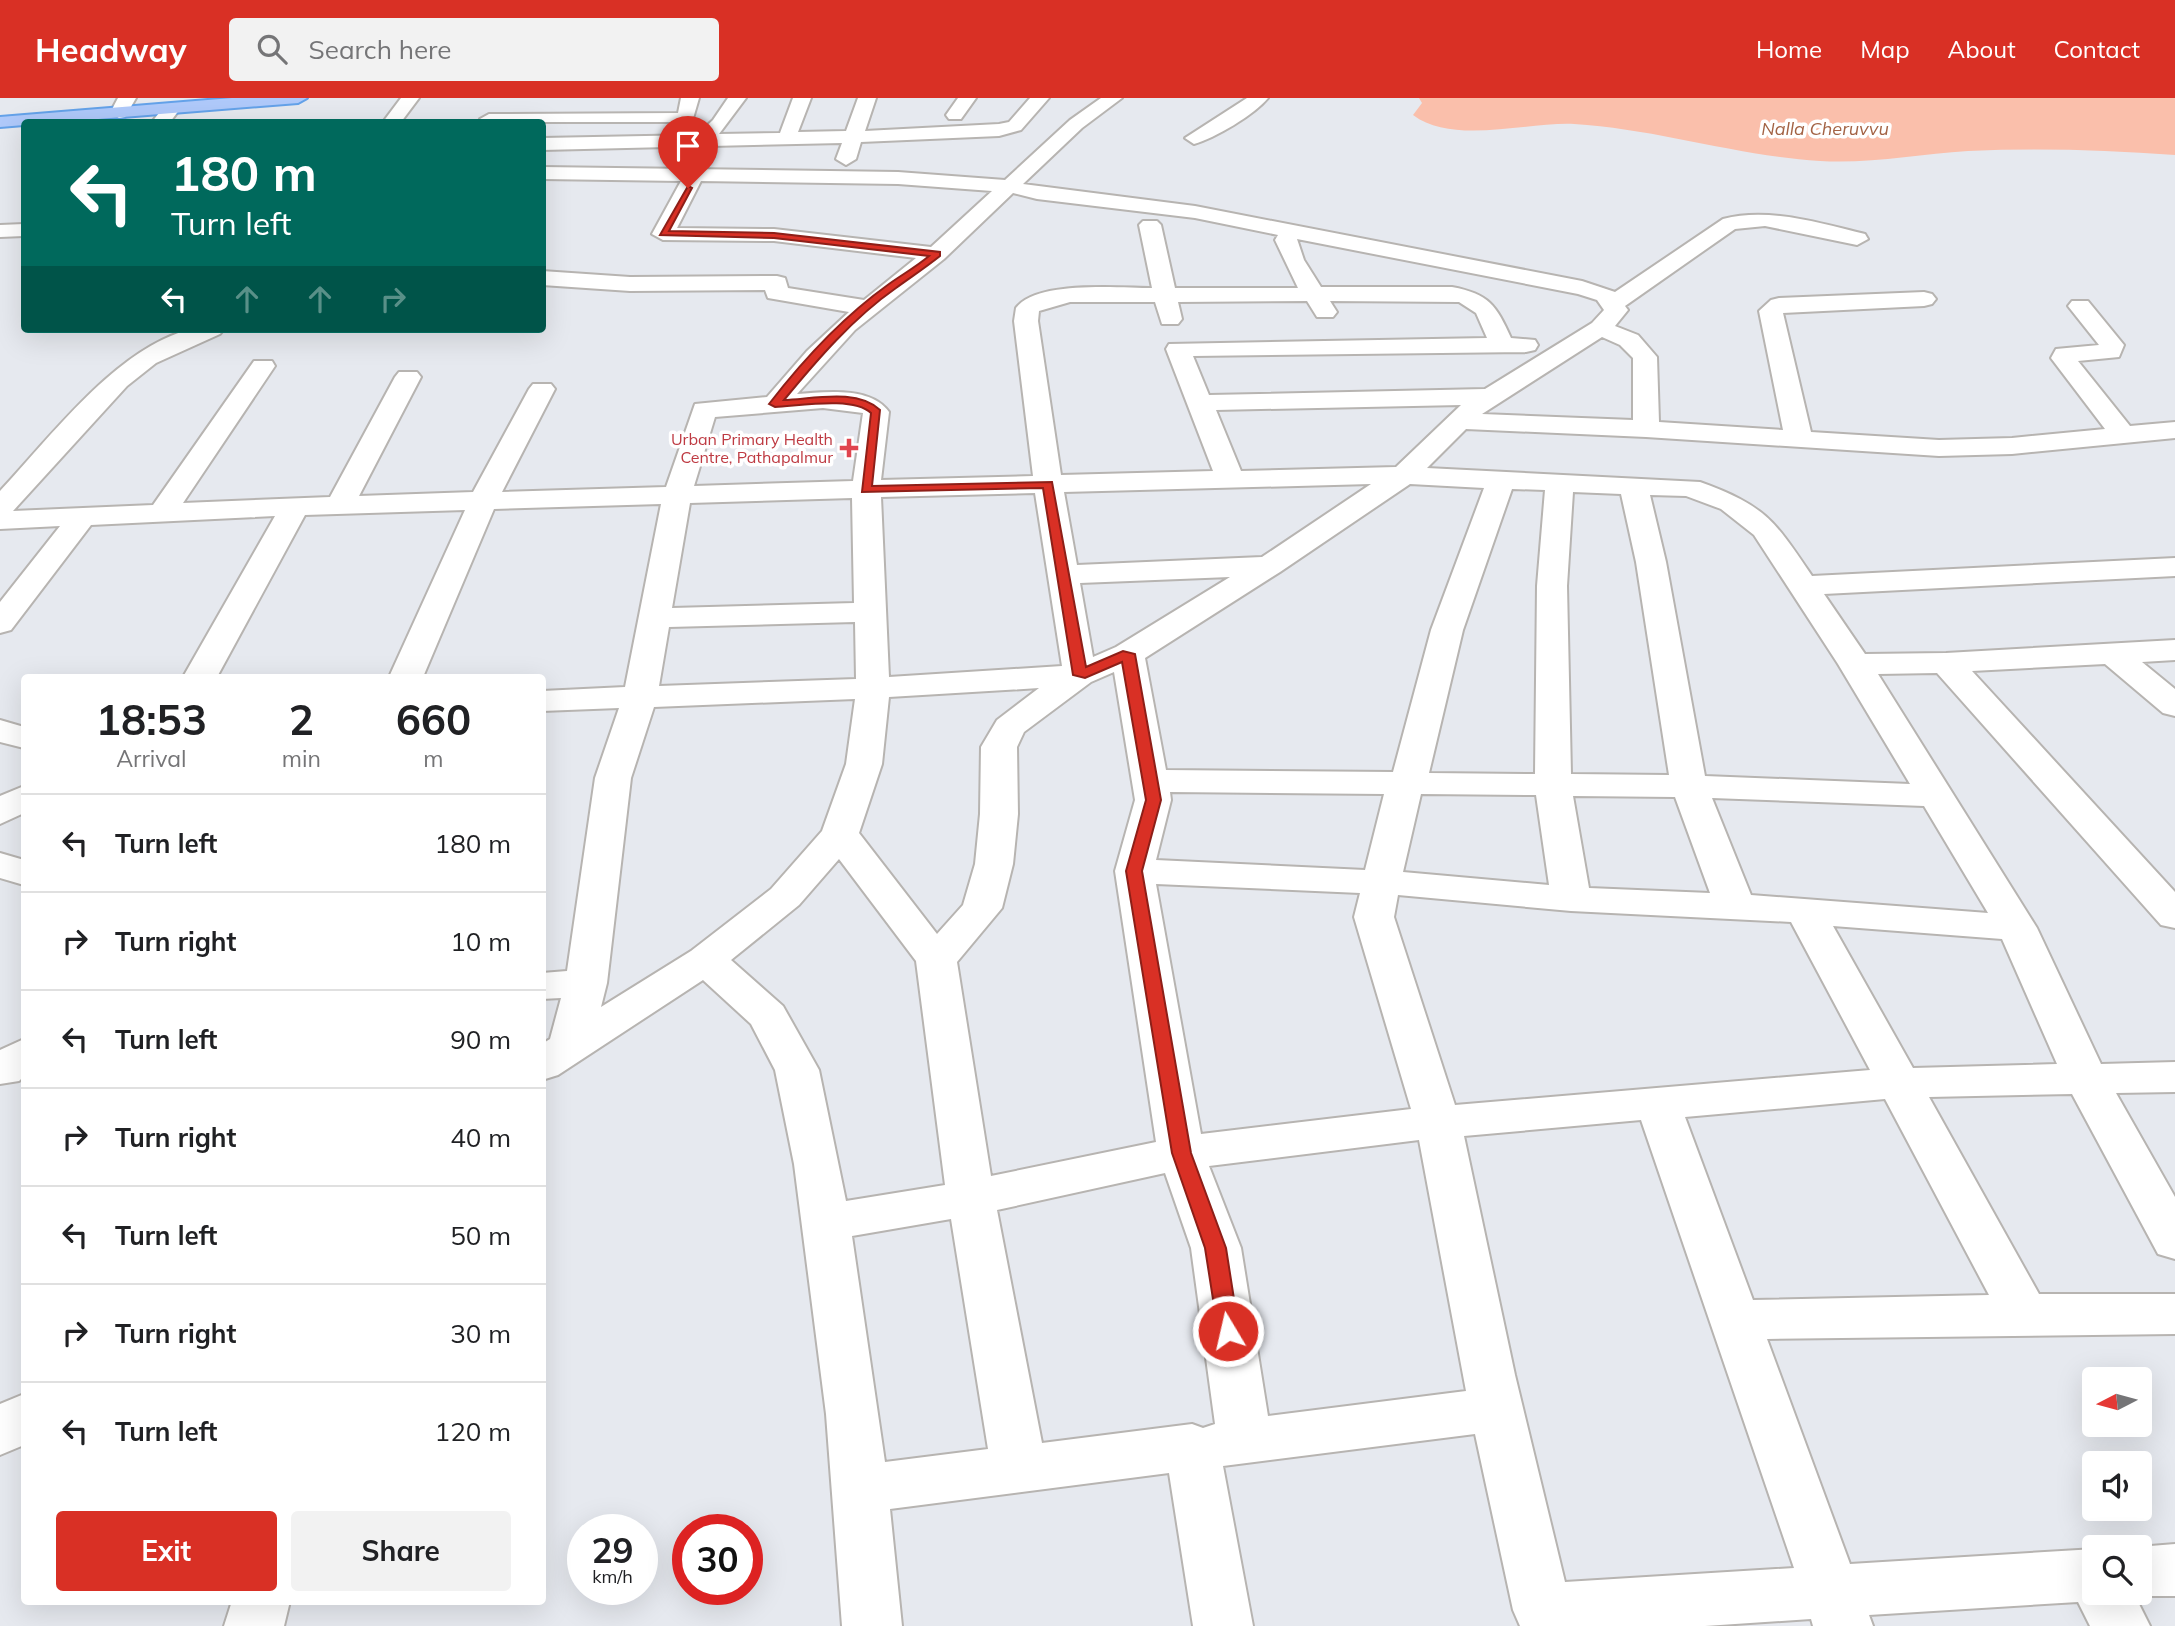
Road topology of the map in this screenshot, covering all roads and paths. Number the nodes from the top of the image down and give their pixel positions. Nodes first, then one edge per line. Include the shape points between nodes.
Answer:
1 (298, 98) edge
2 (410, 98) edge
3 (506, 98) edge
4 (690, 98) edge
5 (737, 98) edge
6 (802, 98) edge
7 (967, 98) edge
8 (1040, 98) edge
9 (1113, 98) edge
10 (1259, 98) edge
11 (123, 105) edge
12 (869, 106) edge
13 (166, 116) edge
14 (21, 119) edge
15 (22, 119) edge
16 (394, 119) edge
17 (489, 119) edge
18 (1024, 119) junction
19 (546, 120) edge
20 (0, 122) edge
21 (787, 138) junction
22 (854, 138) junction
23 (1194, 138) dead end
24 (701, 141) junction
25 (546, 144) edge
26 (546, 173) edge
27 (694, 176) junction
28 (839, 178) junction
29 (1008, 186) junction
30 (1150, 225) dead end
31 (0, 230) edge
32 (21, 230) edge
33 (1291, 230) junction
34 (1857, 239) dead end
35 (936, 254) junction
36 (546, 278) edge
37 (1164, 295) junction
38 (1314, 295) junction
39 (1924, 299) dead end
40 (1612, 305) junction
41 (2080, 306) dead end
42 (869, 308) junction
43 (1600, 328) junction
44 (203, 333) edge
45 (1503, 345) junction
46 (1574, 345) junction
47 (1178, 349) junction
48 (263, 366) dead end
49 (1360, 373) junction
50 (408, 377) dead end
51 (542, 389) dead end
52 (1490, 397) junction
53 (1200, 403) junction
54 (775, 404) junction
55 (1459, 421) junction
56 (1646, 429) junction
57 (2175, 430) edge
58 (2124, 436) junction
59 (1799, 440) junction
60 (1684, 459) junction
61 (1404, 475) junction
62 (1230, 479) junction
63 (1501, 480) junction
64 (1560, 482) junction
65 (1048, 484) junction
66 (1634, 486) junction
67 (866, 490) junction
68 (677, 496) junction
69 (482, 503) junction
70 (340, 505) junction
71 (0, 508) edge
72 (294, 509) junction
73 (161, 514) junction
74 (81, 518) junction
75 (0, 520) edge
76 (1269, 566) junction
77 (2175, 567) edge
78 (1063, 575) junction
79 (1805, 586) junction
80 (871, 612) junction
81 (2, 618) edge
82 (654, 618) junction
83 (2175, 650) edge
84 (1128, 654) junction
85 (2113, 654) junction
86 (1946, 663) junction
87 (1855, 664) junction
88 (202, 674) edge
89 (407, 674) edge
90 (1080, 675) junction
91 (873, 688) junction
92 (640, 697) junction
93 (546, 702) edge
94 (2175, 706) edge
95 (0, 730) edge
96 (21, 737) edge
97 (1151, 781) junction
98 (1408, 785) junction
99 (1553, 786) junction
100 (1689, 786) junction
101 (1937, 796) junction
102 (21, 799) edge
103 (0, 813) edge
104 (839, 834) junction
105 (0, 865) edge
106 (1134, 871) junction
107 (21, 872) edge
108 (1382, 882) junction
109 (1571, 900) junction
110 (1735, 906) junction
111 (1802, 910) junction
112 (2175, 916) edge
113 (2017, 928) junction
114 (706, 960) junction
115 (936, 960) junction
116 (586, 983) junction
117 (546, 986) edge
118 (556, 1055) edge
119 (2175, 1077) edge
120 (2087, 1081) junction
121 (1899, 1083) junction
122 (1658, 1104) junction
123 (1438, 1122) junction
124 (1181, 1153) junction
125 (971, 1198) junction
126 (826, 1222) junction
127 (2175, 1241) edge
128 (2024, 1314) junction
129 (2175, 1314) edge
130 (1735, 1320) junction
131 (0, 1398) edge
132 (1497, 1409) junction
133 (21, 1411) edge
134 (21, 1416) edge
135 (0, 1433) edge
136 (1245, 1441) junction
137 (1192, 1447) junction
138 (1019, 1468) junction
139 (860, 1489) junction
140 (2175, 1570) edge
141 (2152, 1571) edge
142 (2082, 1577) edge
143 (260, 1605) edge
144 (2110, 1605) edge
145 (1836, 1608) edge
146 (1544, 1618) edge
147 (254, 1626) edge
148 (872, 1626) edge
149 (1223, 1626) edge
150 (2120, 1626) edge

1 - 13 main road
2 - 16 street
3 - 17 street
4 - 19 street via 686,118
5 - 24 street
6 - 21 street
7 - 18 street via 948,114
8 - 18 street
9 - 29 street via 1076,124
10 - 23 street
11 - 13 main road
11 - 15 main road
12 - 22 street
14 - 20 main road
18 - 22 street via 999,130
21 - 22 street
21 - 24 street
22 - 28 street
24 - 25 street
26 - 27 street
27 - 28 street
27 - 35 street via 663,234 774,235
28 - 29 street
29 - 33 street
29 - 35 street
30 - 37 street
31 - 32 street
33 - 38 street via 1286,240 1289,251
33 - 40 street via 1581,288 1605,295
34 - 40 street via 1765,220 1730,223
35 - 42 street
36 - 42 street via 630,284 777,283 776,292
37 - 38 street
37 - 47 street
37 - 65 street via 1061,297 1028,308
38 - 45 street via 1469,296 1482,302
38 - 49 street
39 - 59 street via 1800,303 1779,305 1772,311
40 - 43 street via 1616,310
41 - 58 street via 2112,345 2110,352 2065,354 2063,358
42 - 54 street via 816,356
43 - 46 street
43 - 56 street via 1629,340 1645,356
44 - 71 street via 147,358 118,381
45 - 46 street
45 - 49 street
46 - 52 street
47 - 49 street
47 - 53 street
48 - 73 street
49 - 52 street
49 - 53 street
50 - 70 street
51 - 69 street
52 - 55 street
53 - 62 street
54 - 67 street via 849,400 868,404 876,412
54 - 68 street via 704,410
55 - 56 street
55 - 61 street
56 - 60 street
57 - 58 street
58 - 59 street via 1939,448
59 - 60 street
60 - 66 street
60 - 79 street via 1765,529
61 - 62 street
61 - 63 street
61 - 76 street
62 - 65 street
63 - 64 street
63 - 98 street via 1451,613
64 - 66 street
64 - 99 street via 1552,586
65 - 67 street
65 - 78 street
66 - 100 street
67 - 68 street
67 - 80 street
68 - 69 street
68 - 82 street
69 - 70 street
69 - 89 street
70 - 72 street
72 - 73 street
72 - 88 street
73 - 74 street
74 - 75 street
74 - 81 street
76 - 78 street
76 - 84 street
77 - 79 street
78 - 90 street
79 - 87 street
80 - 82 street
80 - 91 street
82 - 92 street
83 - 85 street
84 - 90 street
84 - 97 street
85 - 86 street
85 - 94 street
86 - 87 street
86 - 112 street
87 - 101 street
90 - 91 street
90 - 115 street via 1009,727 999,747 994,864 982,908
91 - 92 street
91 - 104 street via 864,764
92 - 93 street
92 - 116 street via 613,778
95 - 96 street
97 - 98 street
97 - 106 street via 1153,800
98 - 99 street
98 - 108 street via 1400,797
99 - 100 street
99 - 109 street
100 - 101 street
100 - 110 street
101 - 113 street
102 - 103 street
104 - 114 street via 785,897
104 - 115 street
105 - 107 street
106 - 108 street
106 - 124 street
108 - 109 street
108 - 123 street via 1374,917
109 - 110 street
110 - 111 street
111 - 113 street
111 - 121 street
113 - 120 street
114 - 118 street
114 - 126 street via 768,1016 797,1070
115 - 125 street
116 - 117 street
116 - 118 street
119 - 120 street
120 - 121 street
120 - 127 street
121 - 122 street
121 - 128 street
122 - 123 street
122 - 130 street
123 - 124 street
123 - 132 street
124 - 125 street
124 - 136 street via 1216,1248
125 - 126 street
125 - 138 street
126 - 139 street
128 - 129 street
128 - 130 street
130 - 145 street
131 - 133 street
132 - 136 street
132 - 146 street
134 - 135 street
136 - 137 street
137 - 138 street
137 - 149 street
138 - 139 street
139 - 148 street
140 - 141 street
142 - 145 street
143 - 147 street
144 - 150 street
145 - 146 street

